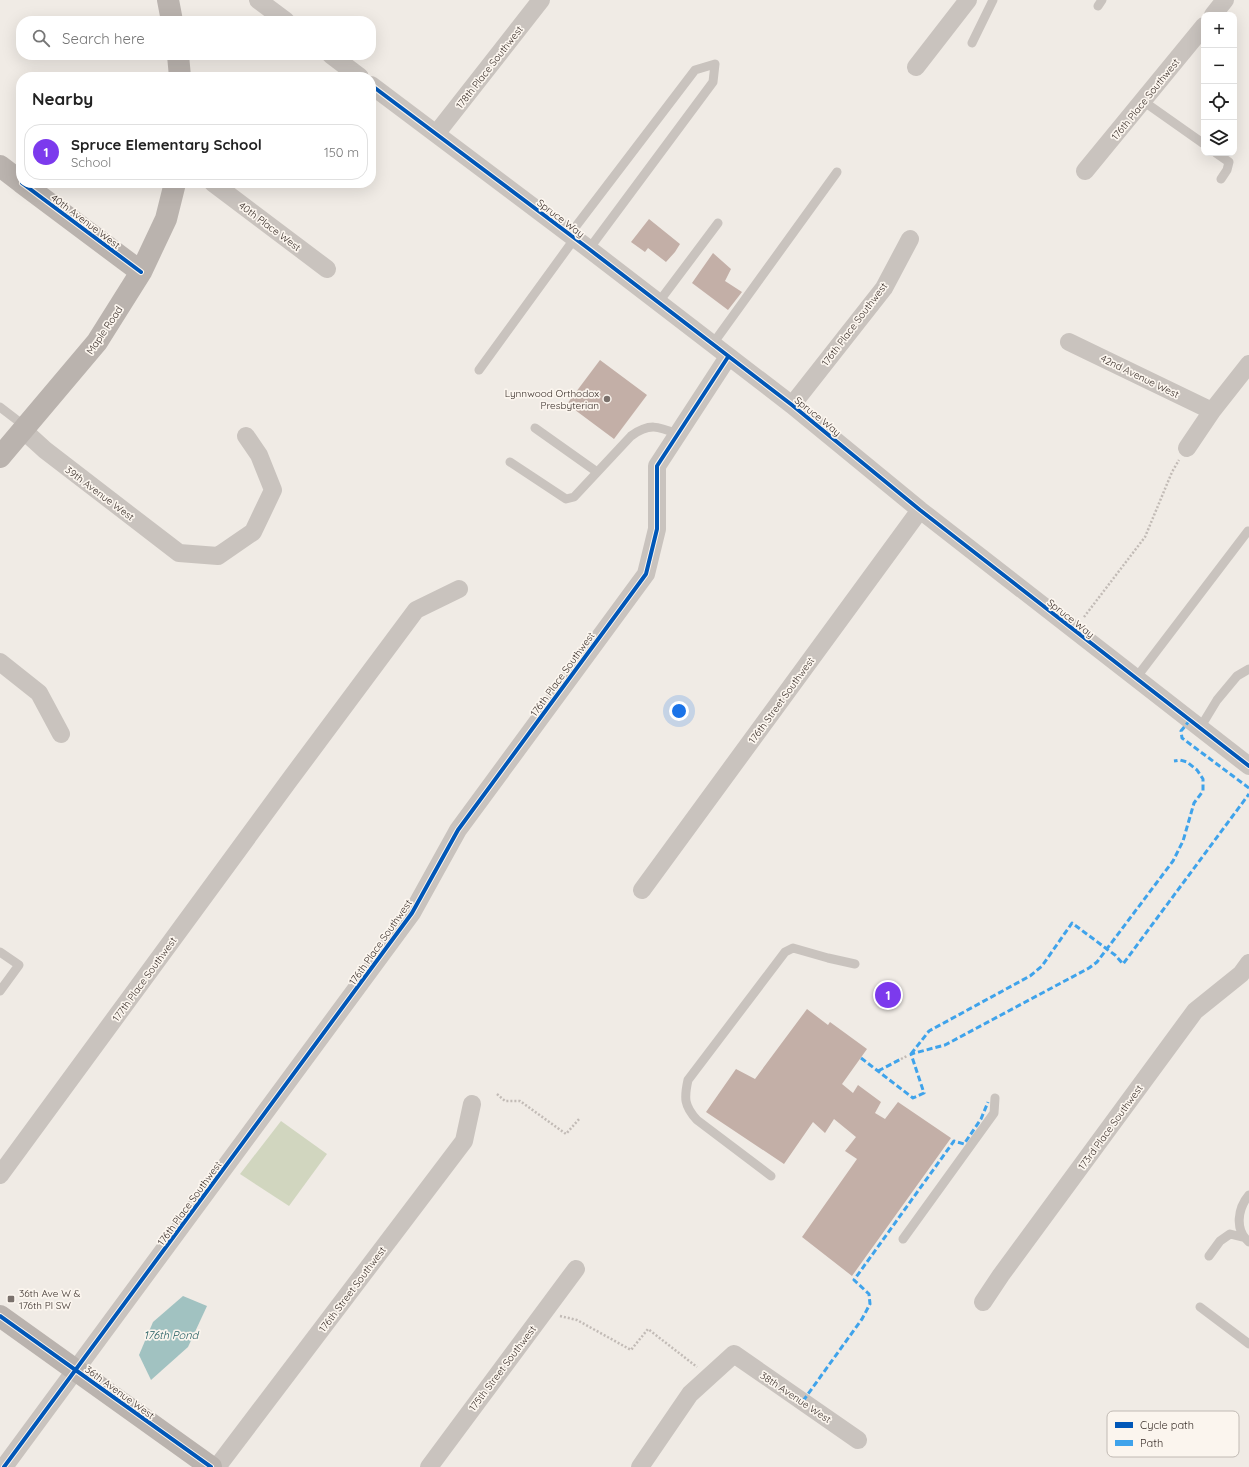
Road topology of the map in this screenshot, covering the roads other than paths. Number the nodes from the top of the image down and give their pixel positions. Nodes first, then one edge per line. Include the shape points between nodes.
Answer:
1 (168, 0) edge
2 (258, 0) edge
3 (541, 0) edge
4 (968, 0) edge
5 (993, 0) edge
6 (1225, 0) edge
7 (1215, 12) edge
8 (171, 16) edge
9 (279, 16) edge
10 (1201, 30) edge
11 (972, 44) dead end
12 (178, 60) edge
13 (338, 60) edge
14 (916, 67) dead end
15 (180, 72) edge
16 (353, 72) edge
17 (376, 89) edge
18 (1143, 101) junction
19 (436, 134) junction
20 (1201, 142) edge
21 (1220, 156) edge
22 (0, 166) edge
23 (1085, 171) dead end
24 (837, 172) dead end
25 (1221, 178) dead end
26 (16, 179) edge
27 (28, 188) edge
28 (174, 188) edge
29 (220, 188) edge
30 (718, 223) dead end
31 (572, 236) junction
32 (910, 239) dead end
33 (589, 249) junction
34 (327, 269) dead end
35 (141, 272) junction
36 (658, 303) junction
37 (1069, 342) dead end
38 (712, 345) junction
39 (728, 356) junction
40 (1249, 364) edge
41 (479, 370) dead end
42 (792, 405) junction
43 (0, 407) edge
44 (1212, 411) junction
45 (24, 428) junction
46 (535, 428) dead end
47 (678, 434) junction
48 (246, 436) dead end
49 (1186, 448) road end
50 (0, 457) edge
51 (510, 462) dead end
52 (597, 472) junction
53 (920, 510) junction
54 (1248, 531) edge
55 (459, 589) dead end
56 (0, 662) edge
57 (1249, 670) edge
58 (1136, 678) junction
59 (1200, 728) junction
60 (61, 734) dead end
61 (1249, 766) edge
62 (642, 890) dead end
63 (0, 952) edge
64 (1249, 963) edge
65 (854, 964) dead end
66 (0, 991) edge
67 (995, 1098) dead end
68 (472, 1104) dead end
69 (0, 1175) edge
70 (771, 1176) dead end
71 (1249, 1195) edge
72 (903, 1240) dead end
73 (1246, 1240) edge
74 (1209, 1256) dead end
75 (576, 1270) dead end
76 (983, 1302) dead end
77 (1200, 1307) dead end
78 (0, 1316) edge
79 (1249, 1344) edge
80 (76, 1370) junction
81 (858, 1440) dead end
82 (206, 1465) edge
83 (4, 1467) edge
84 (429, 1467) edge
85 (640, 1467) edge

1 - 8 street
2 - 9 street
3 - 19 street, 178th Place Southwest
4 - 14 street
5 - 11 lane
6 - 7 street
10 - 18 street, 176th Place Southwest
12 - 15 street
13 - 16 street
17 - 19 street, Spruce Way
18 - 20 lane
18 - 23 street, 176th Place Southwest
19 - 31 street, Spruce Way
21 - 25 lane via 1229,162
22 - 26 street, 40th Avenue West
24 - 38 lane
27 - 35 street, 40th Avenue West
28 - 35 street, Maple Road via 166,219
29 - 34 street, 40th Place West
30 - 36 lane
31 - 33 street, Spruce Way
31 - 33 lane via 695,70 715,64 713,82
31 - 41 lane
32 - 42 street, 176th Place Southwest via 884,288
33 - 36 street, Spruce Way
35 - 45 street, Maple Road via 97,342
36 - 38 street, Spruce Way
37 - 44 street, 42nd Avenue West
38 - 39 street, Spruce Way
39 - 42 street, Spruce Way
39 - 47 street, 176th Place Southwest
40 - 44 street
42 - 53 street, Spruce Way
43 - 45 lane
44 - 49 street
45 - 48 street, 39th Avenue West via 45,450 179,553 218,556 253,532 273,490 259,456
45 - 50 street, Maple Road
46 - 52 lane
47 - 52 lane via 652,426 645,428 631,436
47 - 80 street, 176th Place Southwest via 657,466 657,529 646,574 458,830 412,913
51 - 52 lane via 566,499 574,497
53 - 58 street, Spruce Way
53 - 62 street, 176th Street Southwest
54 - 58 lane
55 - 69 street, 177th Place Southwest via 416,610
56 - 60 street via 39,693
57 - 59 lane via 1237,676 1225,690
58 - 59 street, Spruce Way
59 - 61 street, Spruce Way
63 - 66 lane via 19,965
64 - 76 street, 173rd Place Southwest via 1241,974 1195,1011
65 - 70 lane via 793,948 784,952 688,1080 685,1092 690,1112
67 - 72 lane via 994,1113
68 - 82 street, 176th Street Southwest via 464,1141
71 - 73 lane via 1243,1203 1238,1220
73 - 74 lane via 1230,1234 1220,1241
75 - 84 street, 175th Street Southwest
77 - 79 lane
78 - 80 street, 36th Avenue West
80 - 82 street, 36th Avenue West
80 - 83 street, 176th Place Southwest
81 - 85 street, 38th Avenue West via 734,1354 690,1394

